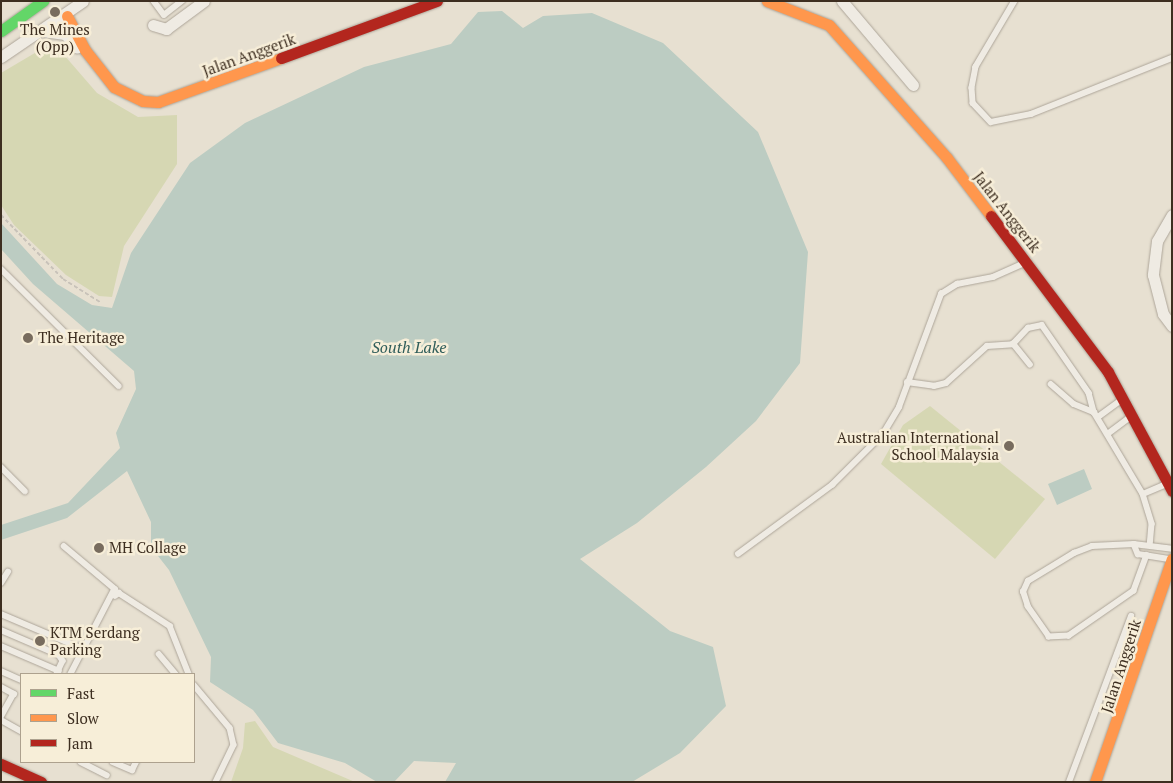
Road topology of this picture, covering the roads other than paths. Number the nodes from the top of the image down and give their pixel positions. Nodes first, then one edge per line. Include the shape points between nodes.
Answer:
1 (43, 1) edge
2 (83, 1) edge
3 (154, 1) edge
4 (182, 1) edge
5 (204, 1) edge
6 (437, 1) edge
7 (767, 1) edge
8 (842, 1) edge
9 (1015, 1) edge
10 (67, 16) junction
11 (153, 25) dead end
12 (1, 31) edge
13 (43, 31) junction
14 (85, 50) junction
15 (1, 57) edge
16 (1172, 58) edge
17 (913, 84) dead end
18 (1172, 216) edge
19 (1026, 262) junction
20 (1, 269) edge
21 (1172, 326) edge
22 (1013, 344) junction
23 (1030, 365) dead end
24 (907, 382) junction
25 (1051, 384) dead end
26 (119, 386) dead end
27 (1124, 399) junction
28 (1094, 412) junction
29 (1134, 414) junction
30 (1098, 417) junction
31 (1109, 433) junction
32 (1, 467) edge
33 (1170, 488) edge
34 (25, 491) dead end
35 (1143, 494) junction
36 (1134, 544) junction
37 (1150, 545) junction
38 (64, 546) dead end
39 (1172, 549) edge
40 (738, 554) dead end
41 (1147, 556) junction
42 (1172, 559) edge
43 (8, 572) dead end
44 (1, 583) edge
45 (115, 596) junction
46 (1, 614) edge
47 (1131, 616) dead end
48 (1, 630) edge
49 (1, 646) edge
50 (83, 649) junction
51 (159, 654) dead end
52 (1, 671) edge
53 (58, 673) edge
54 (71, 673) edge
55 (175, 673) edge
56 (189, 673) edge
57 (20, 680) edge
58 (195, 686) edge
59 (1, 687) edge
60 (14, 694) junction
61 (20, 696) edge
62 (1, 719) edge
63 (20, 729) edge
64 (83, 763) edge
65 (115, 763) edge
66 (136, 763) edge
67 (1, 764) edge
68 (107, 775) dead end
69 (41, 782) edge
70 (216, 782) edge
71 (1069, 782) edge
72 (1095, 782) edge

1 - 12 main road
2 - 10 street
3 - 4 lane via 164,15
5 - 11 street via 166,29
6 - 14 main road, Jalan Anggerik via 158,102 142,102 114,87
7 - 19 main road, Jalan Anggerik via 829,26 947,158
8 - 17 street
9 - 16 lane via 976,67 973,104 991,122 1031,114
10 - 13 street
10 - 14 main road, Jalan Anggerik
13 - 14 street, Jalan Anggerik via 65,34
13 - 15 street
18 - 21 street via 1157,241 1153,275 1163,314
19 - 24 lane via 1010,272 957,284 941,294
19 - 27 main road, Jalan Anggerik
20 - 26 lane
22 - 23 lane
22 - 24 lane via 987,346 946,383 934,386
22 - 28 lane via 1028,328 1042,324 1089,393
24 - 40 lane via 887,428 858,462
25 - 28 lane via 1074,404
27 - 29 main road, Jalan Anggerik
27 - 30 lane
28 - 30 lane
29 - 31 lane
29 - 33 main road, Jalan Anggerik
30 - 31 lane
31 - 35 lane
32 - 34 lane
33 - 35 lane
35 - 37 lane via 1152,524
36 - 37 lane
36 - 41 lane via 1136,552
36 - 41 lane via 1092,546 1028,581 1023,592 1049,637 1069,636 1129,596
37 - 39 lane
38 - 45 lane via 104,578
41 - 42 lane
42 - 72 main road, Jalan Anggerik
43 - 44 lane
45 - 50 lane
45 - 56 lane via 119,593 170,626
46 - 50 lane
47 - 71 lane
48 - 53 lane via 59,655 63,661
49 - 53 lane
50 - 54 lane
51 - 55 lane
52 - 57 lane
58 - 70 lane via 230,728 234,745
59 - 60 lane
60 - 61 lane
60 - 62 lane
62 - 63 lane
64 - 68 lane
65 - 66 lane via 132,770
67 - 69 main road

